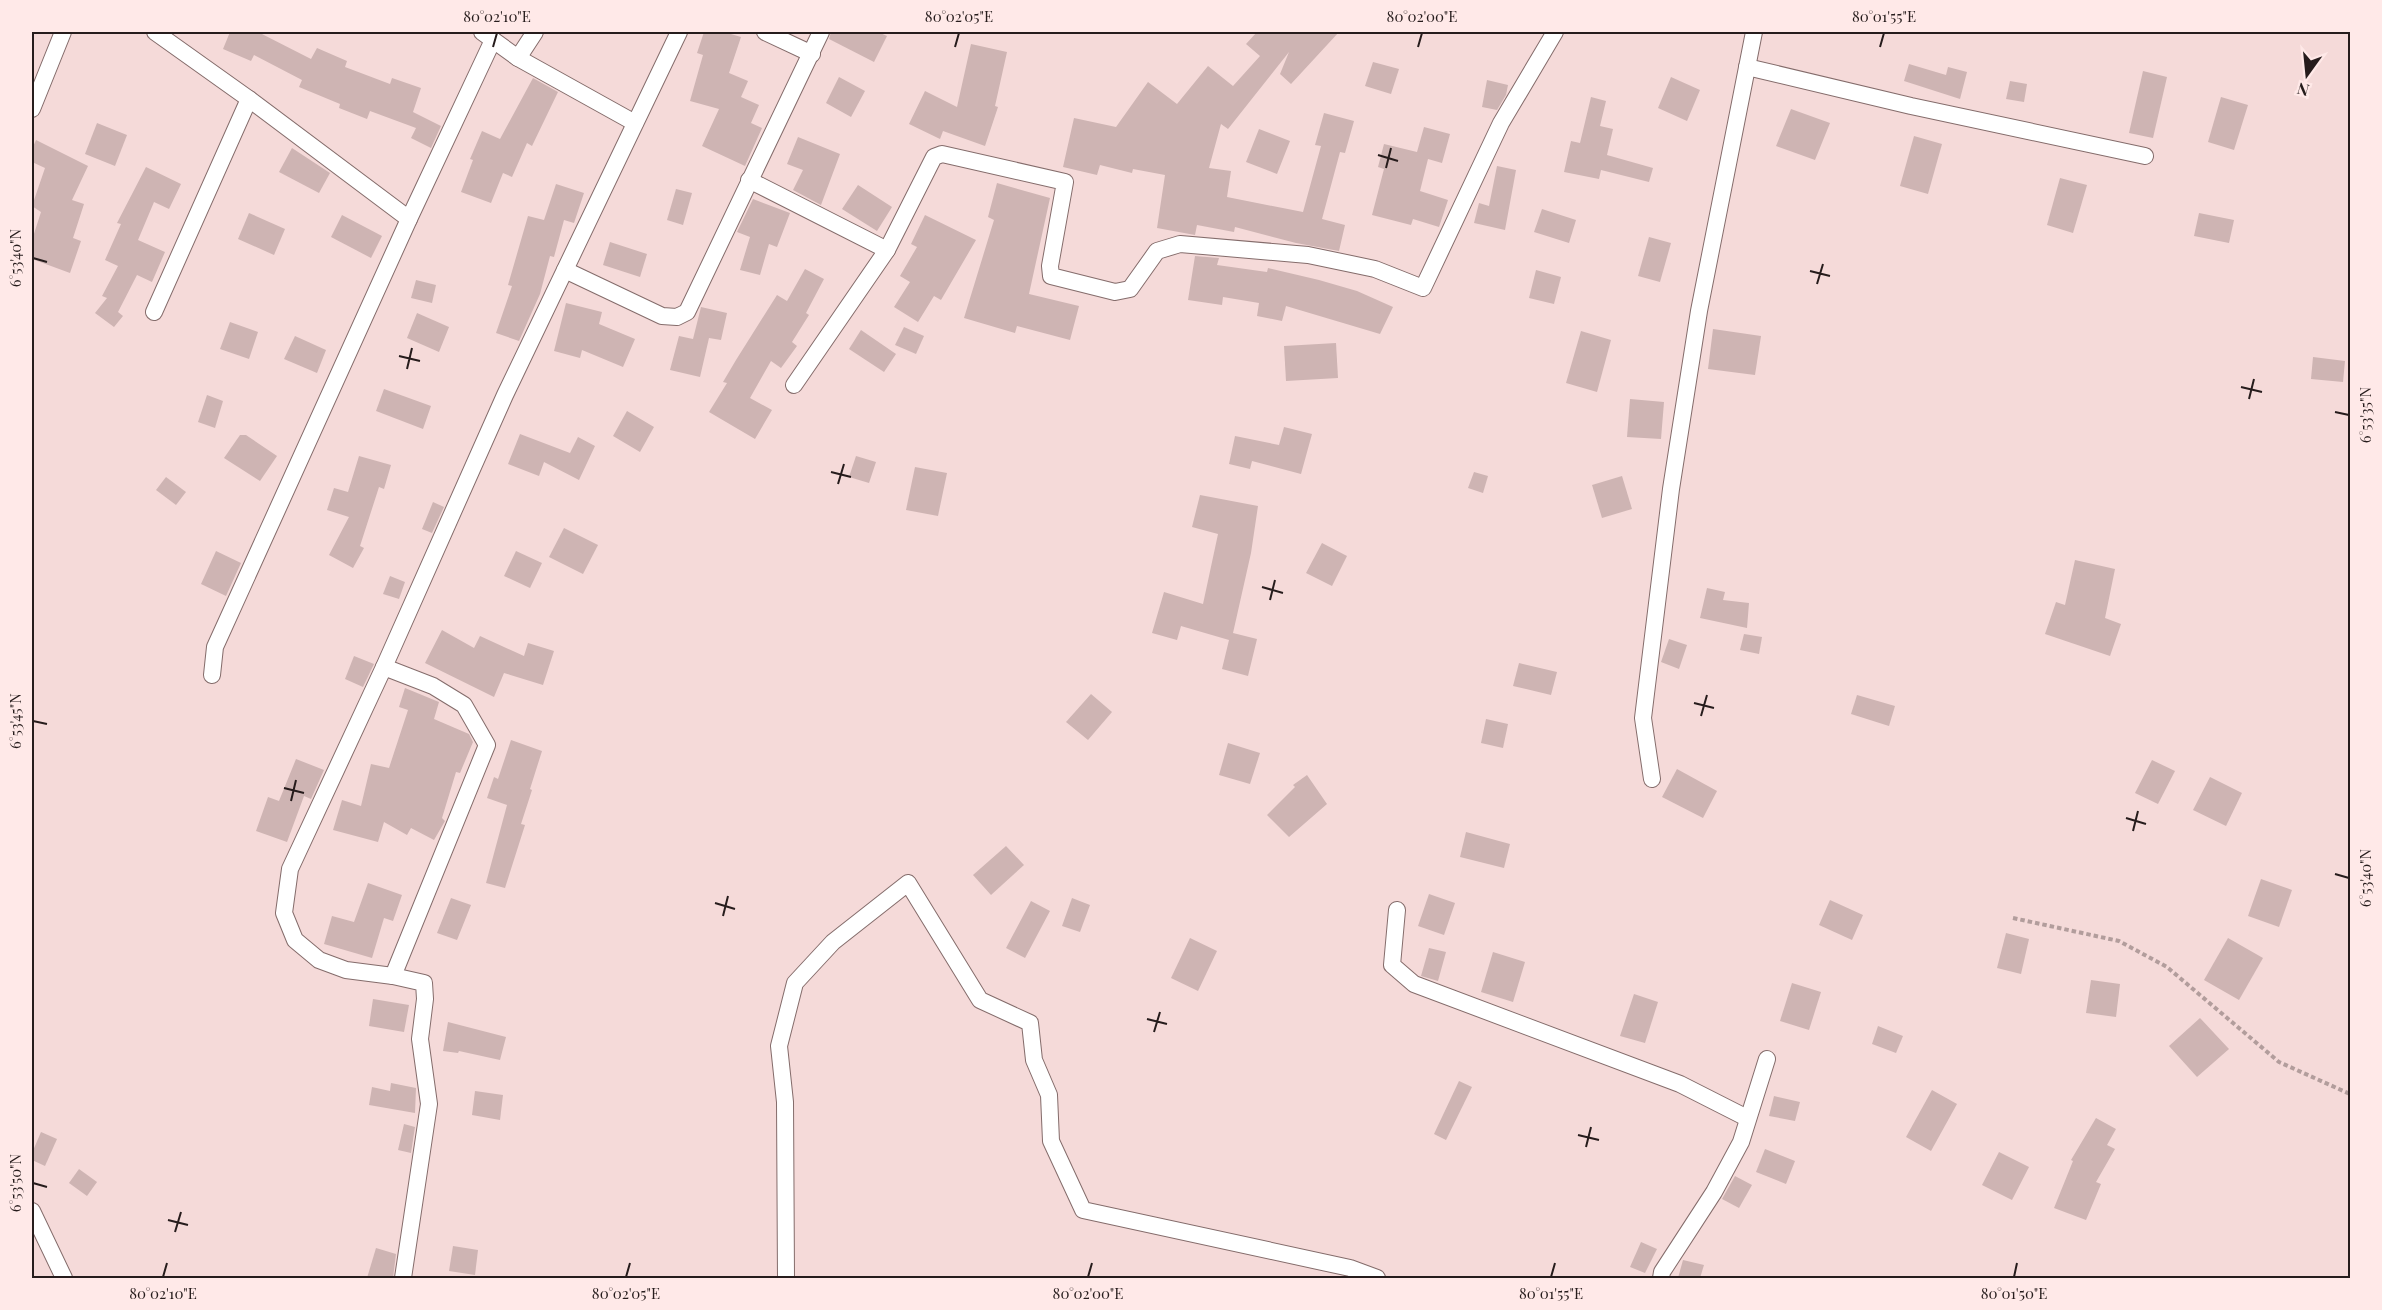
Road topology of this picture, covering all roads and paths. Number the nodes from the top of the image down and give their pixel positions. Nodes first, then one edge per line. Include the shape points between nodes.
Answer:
1 (63, 32) edge
2 (155, 32) edge
3 (535, 32) edge
4 (679, 32) edge
5 (765, 32) edge
6 (821, 32) edge
7 (1555, 32) edge
8 (1754, 32) edge
9 (487, 36) edge
10 (812, 54) junction
11 (518, 58) junction
12 (1747, 67) junction
13 (249, 99) junction
14 (32, 110) edge
15 (635, 123) junction
16 (2145, 156) dead end
17 (749, 180) junction
18 (409, 219) junction
19 (887, 250) junction
20 (565, 270) junction
21 (154, 312) dead end
22 (794, 385) dead end
23 (384, 667) junction
24 (212, 675) dead end
25 (1652, 780) dead end
26 (1397, 910) dead end
27 (2013, 918) dead end
28 (393, 976) junction
29 (1767, 1059) dead end
30 (2350, 1094) edge
31 (1747, 1118) junction
32 (32, 1211) edge
33 (64, 1278) edge
34 (403, 1278) edge
35 (786, 1278) edge
36 (1377, 1278) edge
37 (1661, 1278) edge

1 - 14 street
2 - 13 street
3 - 11 street
4 - 15 street
5 - 10 street
6 - 10 street
7 - 19 street via 1501,123 1423,288 1375,269 1308,255 1180,244 1157,251 1130,289 1115,292 1051,276 1065,182 942,154 934,157
8 - 12 street
9 - 11 street
9 - 18 street
10 - 17 street
11 - 15 street
12 - 16 street
12 - 25 street via 1699,311 1671,489 1643,718
13 - 18 street
13 - 21 street
15 - 20 street
17 - 19 street
17 - 20 street via 687,312 677,317 662,316
18 - 24 street via 215,647
19 - 22 street
20 - 23 street
23 - 28 street via 433,686 464,705 487,744
23 - 28 street via 290,869 284,913 295,940 319,960 346,970
26 - 31 street via 1392,965 1414,984 1680,1083
27 - 30 path via 2119,940 2167,967 2279,1062
28 - 34 street via 424,984 420,1039 429,1104
29 - 31 street
31 - 37 street via 1741,1142
32 - 33 street
35 - 36 street via 785,1102 779,1046 795,983 833,942 908,883 980,1000 1030,1023 1034,1060 1048,1095 1051,1141 1083,1210 1350,1268

